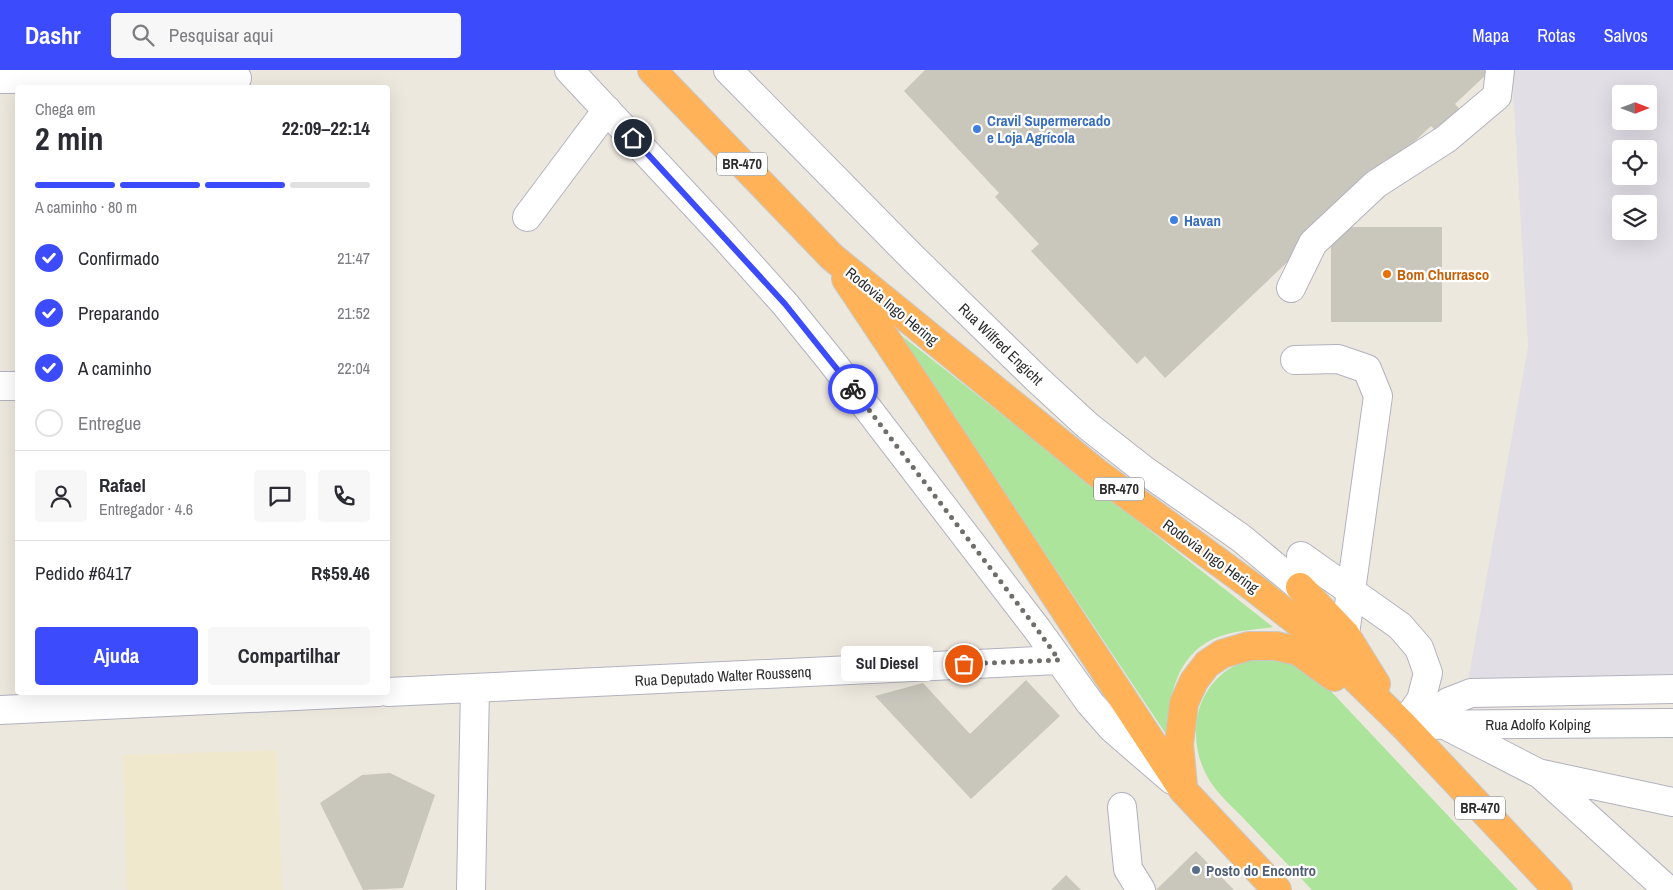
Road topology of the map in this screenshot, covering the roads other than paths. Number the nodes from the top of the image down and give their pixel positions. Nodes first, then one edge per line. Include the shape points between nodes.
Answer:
1 (569, 70) edge
2 (652, 70) edge
3 (728, 70) edge
4 (1500, 70) edge
5 (0, 78) edge
6 (237, 78) dead end
7 (142, 83) edge
8 (607, 110) junction
9 (527, 216) dead end
10 (832, 257) junction
11 (1290, 288) dead end
12 (1295, 360) dead end
13 (0, 386) edge
14 (15, 386) edge
15 (1301, 556) dead end
16 (1300, 587) joint
17 (1351, 591) junction
18 (1345, 634) junction
19 (1059, 660) junction
20 (474, 688) junction
21 (1673, 689) edge
22 (390, 692) edge
23 (315, 695) edge
24 (0, 710) edge
25 (1673, 724) edge
26 (1423, 725) junction
27 (1540, 774) junction
28 (1183, 790) junction
29 (1673, 802) edge
30 (1122, 807) dead end
31 (471, 890) edge
32 (1140, 890) edge
33 (1277, 890) edge
34 (1558, 890) edge
35 (1668, 890) edge

1 - 8 street
2 - 10 highway, Rodovia Ingo Hering / BR-470
3 - 16 street, Rua Wilfred Engicht via 898,243 1088,426 1241,538
4 - 11 street via 1497,96 1446,139 1376,184 1313,243
5 - 7 street
6 - 7 street
8 - 9 street
8 - 19 street via 785,304
10 - 26 highway, Rodovia Ingo Hering / BR-470 via 1096,472 1254,588
10 - 28 highway, Rodovia Ingo Hering / BR-470
12 - 17 street via 1338,358 1368,369 1378,396
13 - 14 street
15 - 17 street
16 - 18 highway
17 - 18 street
17 - 26 street via 1400,626 1419,648 1428,673 1421,700
18 - 26 highway
19 - 20 street, Rua Deputado Walter Roussenq
19 - 28 street via 1113,729
20 - 22 street, Rua Deputado Walter Roussenq
20 - 31 street
21 - 26 street via 1471,693 1448,702
23 - 24 street
25 - 26 street, Rua Adolfo Kolping
26 - 27 street
26 - 28 highway via 1298,651 1276,646 1249,646 1222,654 1207,664 1194,681 1184,703 1179,744
26 - 34 highway, Rodovia Ingo Hering / BR-470
27 - 29 street
27 - 35 street
28 - 33 highway, Rodovia Ingo Hering / BR-470
30 - 32 street via 1128,869

